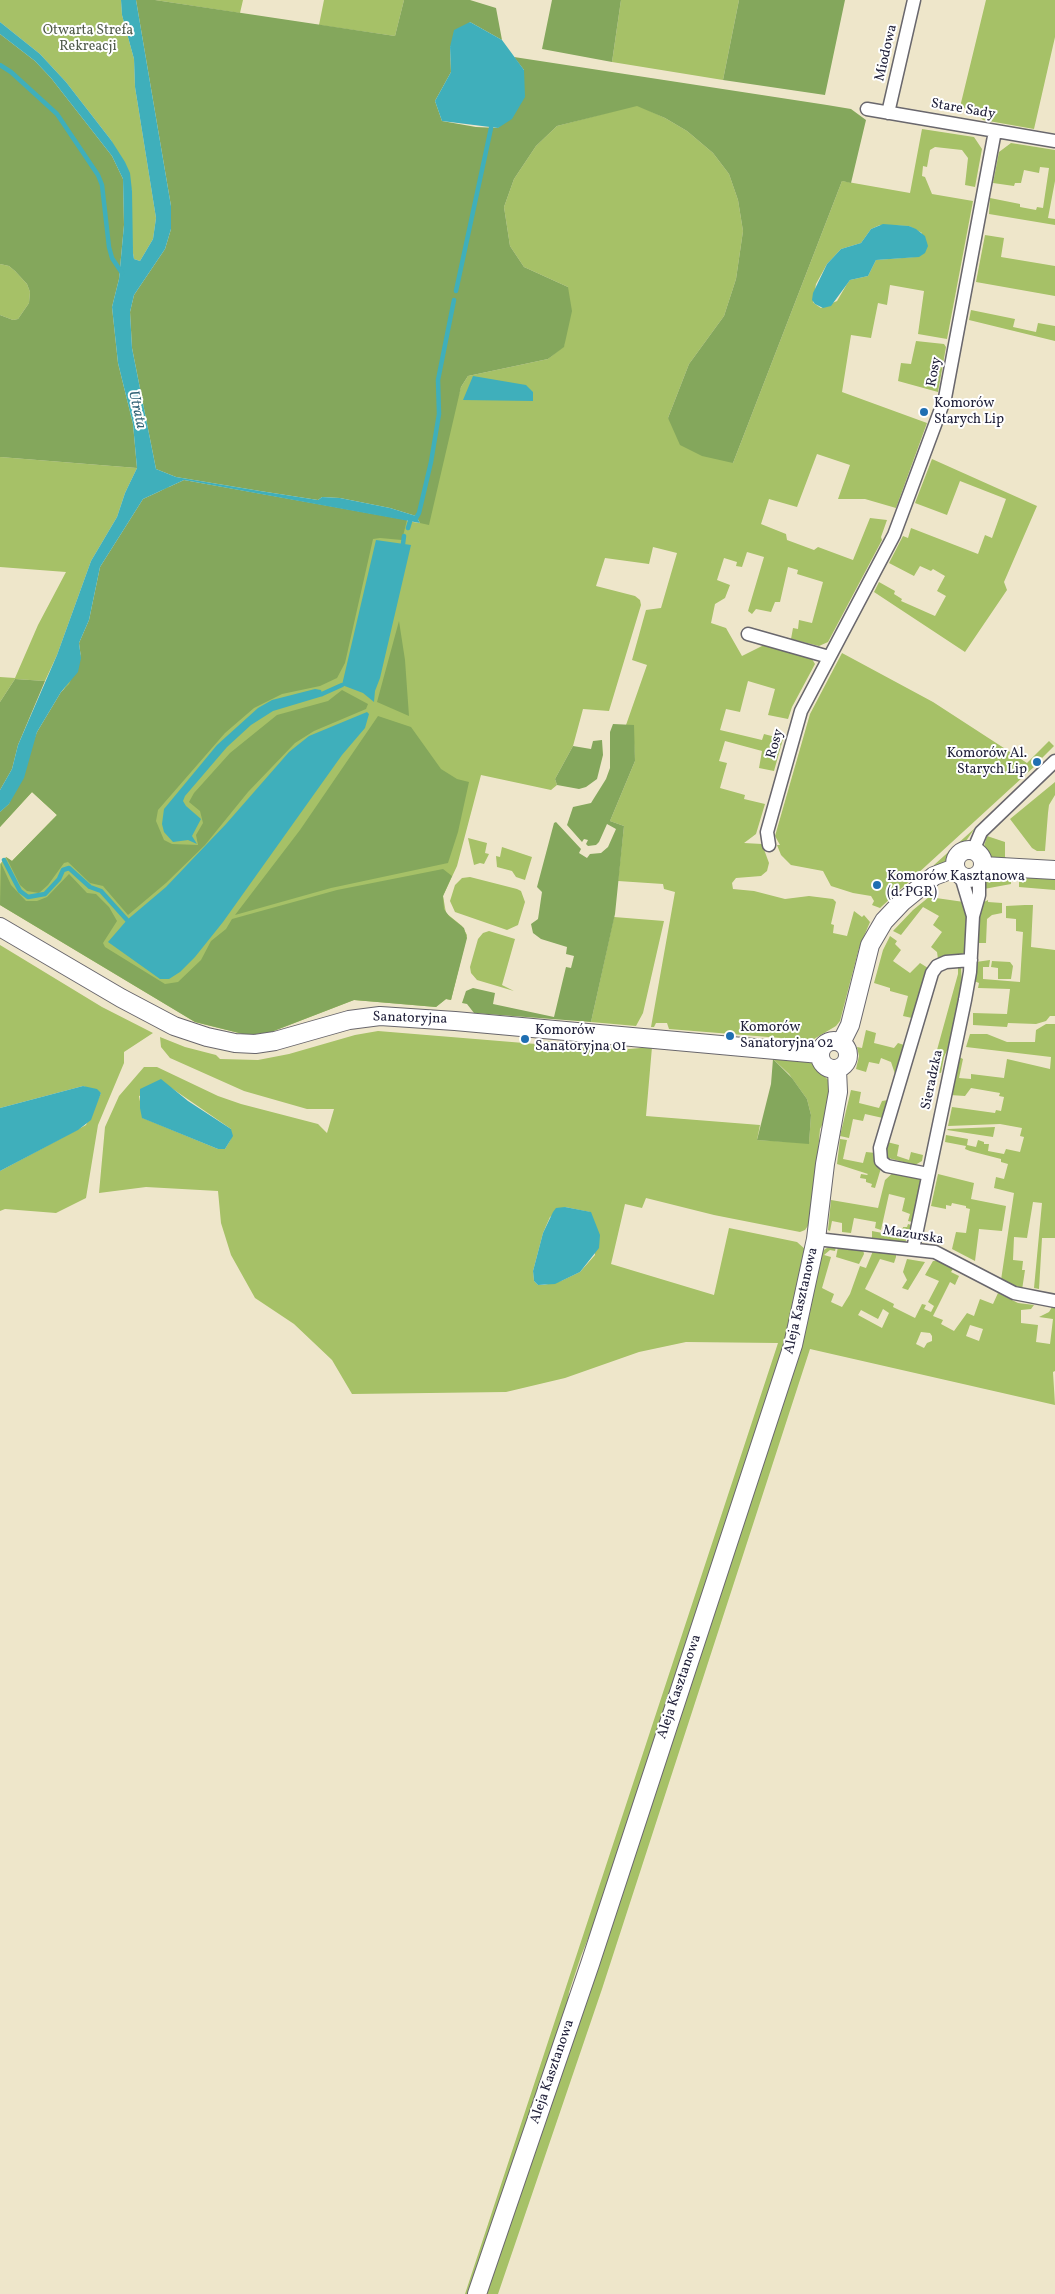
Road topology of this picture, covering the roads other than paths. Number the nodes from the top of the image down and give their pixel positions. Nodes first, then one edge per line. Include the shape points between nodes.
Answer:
1 (914, 0) edge
2 (867, 109) dead end
3 (888, 113) junction
4 (994, 131) junction
5 (1055, 141) edge
6 (748, 634) dead end
7 (829, 656) junction
8 (1055, 761) edge
9 (769, 845) dead end
10 (973, 850) junction
11 (1055, 870) edge
12 (970, 871) junction
13 (973, 916) junction
14 (0, 926) edge
15 (971, 960) junction
16 (841, 1043) junction
17 (820, 1054) junction
18 (836, 1070) junction
19 (928, 1174) junction
20 (816, 1239) junction
21 (913, 1249) junction
22 (1055, 1301) edge
23 (477, 2294) edge

1 - 3 street, Miodowa
2 - 3 street, Stare Sady
3 - 4 street, Stare Sady
4 - 5 street, Stare Sady
4 - 7 street, Rosy via 945,398 894,535
6 - 7 street
7 - 9 street, Rosy via 801,711 767,832
8 - 10 street via 981,832
10 - 12 street via 981,856
10 - 12 street via 956,858
11 - 12 street
12 - 13 street, Sieradzka
12 - 13 street, Sieradzka via 979,895
12 - 16 street via 934,876 884,921 870,945 850,1025
13 - 15 street, Sieradzka
14 - 17 street, Sanatoryjna via 142,1010 190,1032 235,1043 275,1042 349,1020 380,1016
15 - 19 street, Sieradzka via 966,1000
15 - 19 street via 946,962 932,973 880,1148 881,1161 886,1166
16 - 17 street via 830,1041
16 - 18 street via 847,1049 848,1058 844,1066
17 - 18 street via 824,1066
18 - 20 street, Aleja Kasztanowa via 838,1092
19 - 21 street, Sieradzka
20 - 21 street, Mazurska
20 - 23 street, Aleja Kasztanowa via 802,1307 774,1407
21 - 22 street, Mazurska via 945,1256 1014,1293

